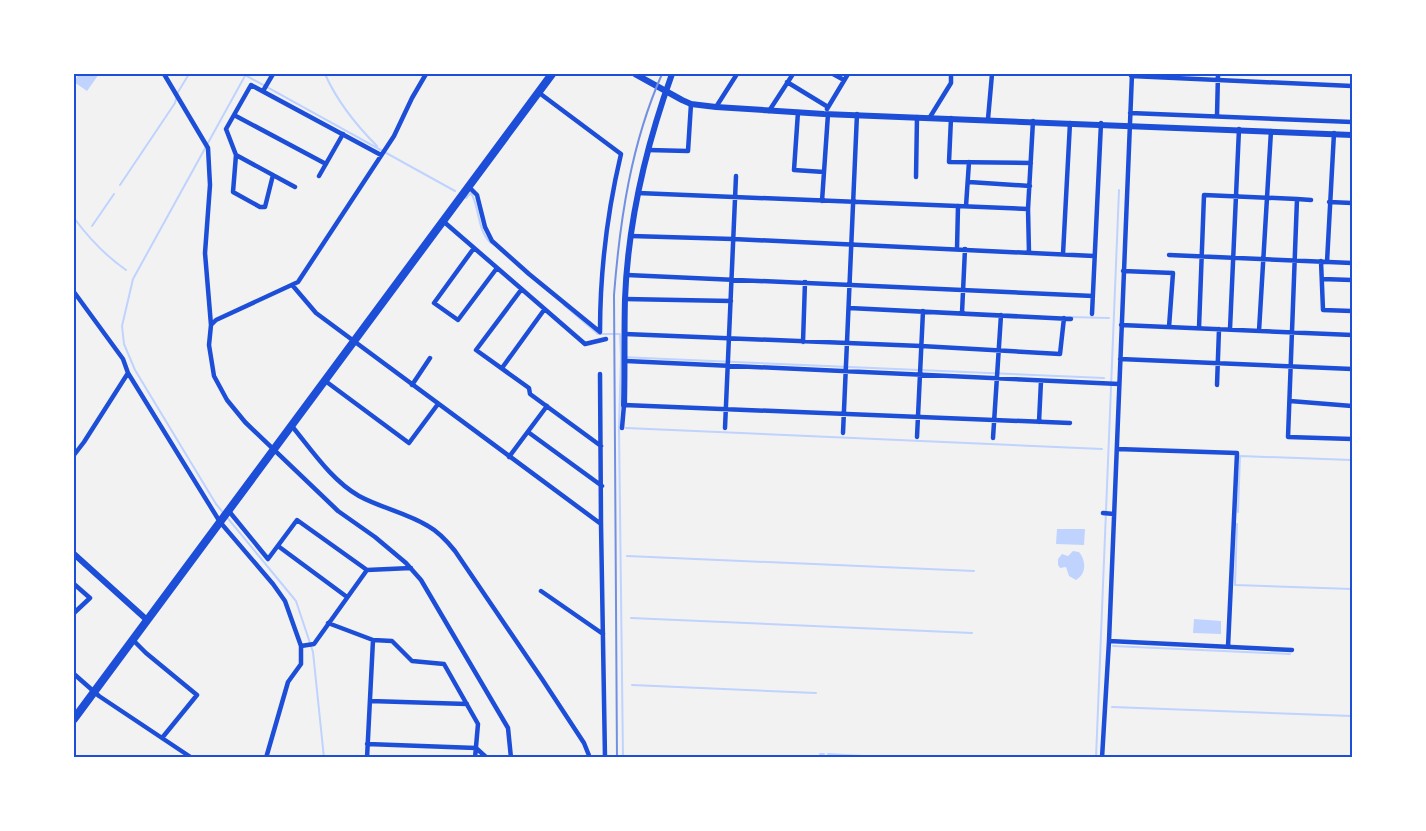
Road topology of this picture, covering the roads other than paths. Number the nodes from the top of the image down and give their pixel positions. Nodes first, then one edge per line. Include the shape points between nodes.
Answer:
1 (164, 74) edge
2 (273, 74) edge
3 (426, 74) edge
4 (552, 74) edge
5 (635, 74) edge
6 (672, 74) edge
7 (737, 74) edge
8 (793, 74) edge
9 (833, 74) edge
10 (848, 74) edge
11 (951, 74) edge
12 (992, 74) edge
13 (1251, 74) edge
14 (1132, 75) edge
15 (1218, 77) edge
16 (844, 80) junction
17 (1250, 81) junction
18 (788, 82) junction
19 (1353, 86) edge
20 (263, 91) junction
21 (666, 91) junction
22 (538, 92) junction
23 (691, 104) junction
24 (716, 107) junction
25 (769, 111) junction
26 (798, 112) junction
27 (826, 112) junction
28 (1130, 113) junction
29 (858, 114) junction
30 (234, 115) junction
31 (1217, 116) junction
32 (917, 117) junction
33 (930, 117) junction
34 (951, 118) junction
35 (988, 119) junction
36 (1033, 121) junction
37 (1353, 122) edge
38 (1070, 123) junction
39 (1101, 123) junction
40 (1129, 124) junction
41 (1239, 129) junction
42 (1271, 130) junction
43 (343, 134) junction
44 (1334, 134) junction
45 (1353, 135) edge
46 (648, 150) junction
47 (236, 155) junction
48 (382, 155) junction
49 (969, 162) junction
50 (1031, 163) junction
51 (326, 164) junction
52 (824, 172) junction
53 (273, 175) junction
54 (319, 176) dead end
55 (736, 176) dead end
56 (916, 177) dead end
57 (969, 182) junction
58 (468, 186) junction
59 (1030, 186) junction
60 (295, 187) dead end
61 (638, 193) junction
62 (735, 197) junction
63 (1236, 197) junction
64 (1267, 198) junction
65 (1297, 199) junction
66 (1311, 200) dead end
67 (822, 201) junction
68 (852, 202) junction
69 (1329, 202) junction
70 (1353, 203) edge
71 (958, 206) junction
72 (966, 206) junction
73 (1028, 209) junction
74 (442, 221) junction
75 (631, 236) junction
76 (733, 238) junction
77 (852, 244) junction
78 (474, 248) junction
79 (957, 249) junction
80 (965, 249) junction
81 (1029, 252) junction
82 (1063, 254) junction
83 (1169, 255) dead end
84 (1094, 256) junction
85 (1203, 257) junction
86 (1233, 257) junction
87 (1264, 259) junction
88 (1294, 260) junction
89 (1324, 262) junction
90 (1353, 263) edge
91 (497, 268) junction
92 (1123, 272) junction
93 (627, 275) junction
94 (1322, 279) junction
95 (731, 280) junction
96 (1353, 280) edge
97 (805, 282) junction
98 (850, 284) junction
99 (293, 286) junction
100 (521, 290) junction
101 (963, 290) junction
102 (74, 292) edge
103 (1093, 296) junction
104 (625, 299) junction
105 (731, 301) junction
106 (849, 308) junction
107 (544, 310) junction
108 (923, 311) junction
109 (1353, 311) edge
110 (962, 313) junction
111 (1092, 314) dead end
112 (1001, 315) junction
113 (1064, 318) junction
114 (1071, 319) dead end
115 (211, 325) junction
116 (1121, 325) junction
117 (1169, 327) junction
118 (1200, 328) junction
119 (1219, 329) junction
120 (1230, 329) junction
121 (1259, 331) junction
122 (1292, 332) junction
123 (1353, 335) edge
124 (625, 337) junction
125 (729, 338) junction
126 (606, 339) dead end
127 (616, 339) dead end
128 (352, 341) junction
129 (803, 342) junction
130 (848, 344) junction
131 (921, 346) junction
132 (999, 351) junction
133 (430, 358) dead end
134 (1120, 359) junction
135 (626, 361) junction
136 (1217, 363) junction
137 (728, 366) junction
138 (1291, 367) junction
139 (502, 368) junction
140 (1353, 369) edge
141 (846, 371) junction
142 (128, 374) junction
143 (600, 374) dead end
144 (920, 375) junction
145 (998, 379) junction
146 (324, 380) junction
147 (1041, 381) junction
148 (1118, 384) junction
149 (412, 385) junction
150 (1217, 385) dead end
151 (1290, 401) junction
152 (438, 404) junction
153 (624, 405) junction
154 (547, 406) junction
155 (1353, 406) edge
156 (727, 408) junction
157 (844, 413) junction
158 (916, 416) junction
159 (994, 420) junction
160 (1039, 422) junction
161 (1070, 423) dead end
162 (291, 425) junction
163 (622, 428) dead end
164 (725, 428) dead end
165 (528, 432) junction
166 (843, 433) dead end
167 (917, 437) dead end
168 (993, 438) dead end
169 (1353, 439) edge
170 (601, 446) junction
171 (273, 449) junction
172 (1117, 449) junction
173 (74, 454) edge
174 (509, 457) junction
175 (602, 486) junction
176 (224, 516) junction
177 (601, 524) junction
178 (278, 546) junction
179 (74, 554) edge
180 (411, 568) junction
181 (367, 570) junction
182 (74, 584) edge
183 (541, 591) dead end
184 (347, 597) junction
185 (74, 613) edge
186 (147, 620) junction
187 (328, 623) junction
188 (603, 634) junction
189 (132, 639) junction
190 (373, 640) junction
191 (1109, 641) junction
192 (302, 646) junction
193 (1228, 647) junction
194 (1292, 650) dead end
195 (74, 674) edge
196 (94, 692) junction
197 (370, 701) junction
198 (467, 704) junction
199 (74, 719) edge
200 (162, 738) junction
201 (367, 744) junction
202 (476, 748) junction
203 (192, 758) edge
204 (266, 758) edge
205 (367, 758) edge
206 (475, 758) edge
207 (487, 758) edge
208 (512, 758) edge
209 (591, 758) edge
210 (605, 758) edge
211 (1102, 758) edge

1 - 115 street via 208,148 210,185 205,253
2 - 20 street
3 - 48 street
4 - 22 main road
5 - 21 street
6 - 21 street
7 - 24 street
8 - 18 street
9 - 16 street
10 - 16 street
11 - 33 street via 951,83
12 - 35 street
13 - 17 street
14 - 15 street
14 - 28 street
15 - 17 street
15 - 31 street
16 - 27 street
17 - 19 street
18 - 25 street
18 - 27 street
20 - 30 street via 251,85
20 - 43 street
21 - 23 street
21 - 46 street
22 - 58 main road
22 - 58 street via 621,154 605,238 600,332 492,241 477,195
23 - 24 street
23 - 46 street via 688,151
24 - 25 street
25 - 26 street
26 - 27 street
26 - 52 street via 794,170
27 - 29 street
27 - 52 street
28 - 31 street
28 - 40 street
29 - 32 street
29 - 68 street
30 - 47 street via 226,129
30 - 51 street
31 - 37 street
32 - 33 street
32 - 56 street
33 - 34 street
34 - 35 street
34 - 49 street via 949,162
35 - 36 street
36 - 38 street
36 - 50 street
38 - 39 street
38 - 82 street
39 - 40 street
39 - 84 street
40 - 41 street
40 - 92 street
41 - 42 street
41 - 63 street
42 - 44 street
42 - 64 street
43 - 48 street
43 - 51 street
44 - 45 street
44 - 69 street
46 - 61 street
47 - 53 street
47 - 53 street via 233,192 260,207 266,207
48 - 99 street
49 - 50 street
49 - 57 street
50 - 59 street
51 - 54 street
52 - 67 street
53 - 60 street
55 - 62 street
57 - 59 street
57 - 72 street
58 - 74 main road
59 - 73 street
61 - 62 street
61 - 75 street
62 - 67 street
62 - 76 street
63 - 64 street
63 - 85 street via 1204,195
63 - 86 street
64 - 65 street
64 - 87 street
65 - 66 street
65 - 88 street
67 - 68 street
68 - 71 street
68 - 77 street
69 - 70 street
69 - 89 street
71 - 72 street
71 - 79 street
72 - 73 street
73 - 81 street
74 - 78 street
74 - 128 main road
75 - 76 street
75 - 93 street
76 - 77 street
76 - 95 street
77 - 79 street
77 - 98 street
78 - 91 street
78 - 91 street via 434,303 458,320
79 - 80 street
80 - 81 street
80 - 101 street
81 - 82 street
82 - 84 street
83 - 85 street
84 - 103 street
85 - 86 street
85 - 118 street
86 - 87 street
86 - 120 street
87 - 88 street
87 - 121 street
88 - 89 street
88 - 122 street
89 - 90 street
89 - 94 street
91 - 100 street
92 - 116 street
92 - 117 street via 1173,273
93 - 95 street
93 - 104 street
94 - 96 street
94 - 109 street via 1323,310
95 - 97 street
95 - 105 street
97 - 98 street
97 - 129 street
98 - 101 street
98 - 106 street
99 - 115 street
99 - 128 street via 316,313
100 - 107 street
100 - 139 street via 477,350
101 - 103 street
101 - 110 street
102 - 142 street via 123,359
103 - 111 street
104 - 105 street
104 - 124 street
105 - 125 street
106 - 108 street
106 - 130 street
107 - 126 street via 585,344
107 - 139 street
108 - 110 street
108 - 131 street
110 - 112 street
112 - 113 street
112 - 132 street
113 - 114 street
113 - 132 street via 1060,354
115 - 171 street via 209,351 220,388 245,422
116 - 117 street
116 - 134 street
117 - 118 street
118 - 119 street
119 - 120 street
119 - 136 street
120 - 121 street
121 - 122 street
122 - 123 street
122 - 138 street
124 - 125 street
124 - 127 street
124 - 135 street
125 - 129 street
125 - 137 street
128 - 146 main road
128 - 149 street
129 - 130 street
130 - 131 street
130 - 141 street
131 - 132 street
131 - 144 street
132 - 145 street
133 - 149 street
134 - 136 street
134 - 148 street
135 - 137 street
135 - 153 street
136 - 138 street
136 - 150 street
137 - 141 street
137 - 156 street
138 - 140 street
138 - 151 street
139 - 154 street
141 - 144 street
141 - 157 street
142 - 173 street
142 - 176 street
143 - 170 street
144 - 145 street
144 - 158 street
145 - 147 street
145 - 159 street
146 - 152 street via 409,443
146 - 162 main road
147 - 148 street
147 - 160 street
148 - 172 street
149 - 152 street
151 - 155 street
151 - 169 street via 1288,436
152 - 174 street
153 - 156 street
153 - 163 street
154 - 165 street
154 - 170 street
156 - 157 street
156 - 164 street
157 - 158 street
157 - 166 street
158 - 159 street
158 - 167 street
159 - 160 street
159 - 168 street
160 - 161 street
162 - 171 main road
162 - 209 street via 338,480 357,495 427,525 445,538 543,678
165 - 174 street
165 - 175 street
170 - 175 street
171 - 176 main road
171 - 180 street via 338,511
172 - 191 street via 1109,514
172 - 193 street via 1236,453
174 - 177 street
175 - 177 street
176 - 178 street via 268,559
176 - 186 main road
176 - 192 street via 285,601
177 - 188 street
178 - 181 street via 297,520
178 - 184 street
179 - 186 street
180 - 181 street
180 - 208 street via 508,728
181 - 184 street
182 - 185 street via 90,598
183 - 188 street
184 - 187 street
186 - 189 main road
187 - 190 street
187 - 192 street via 314,644
188 - 210 street
189 - 196 main road
189 - 200 street via 197,695
190 - 197 street
190 - 198 street via 392,641 412,661 444,664
191 - 193 street
191 - 211 street
192 - 204 street via 302,664 288,682
193 - 194 street
195 - 196 street
196 - 199 main road
196 - 200 street
197 - 198 street
197 - 201 street
198 - 202 street via 478,724
200 - 203 street
201 - 202 street
201 - 205 street
202 - 206 street
202 - 207 street

